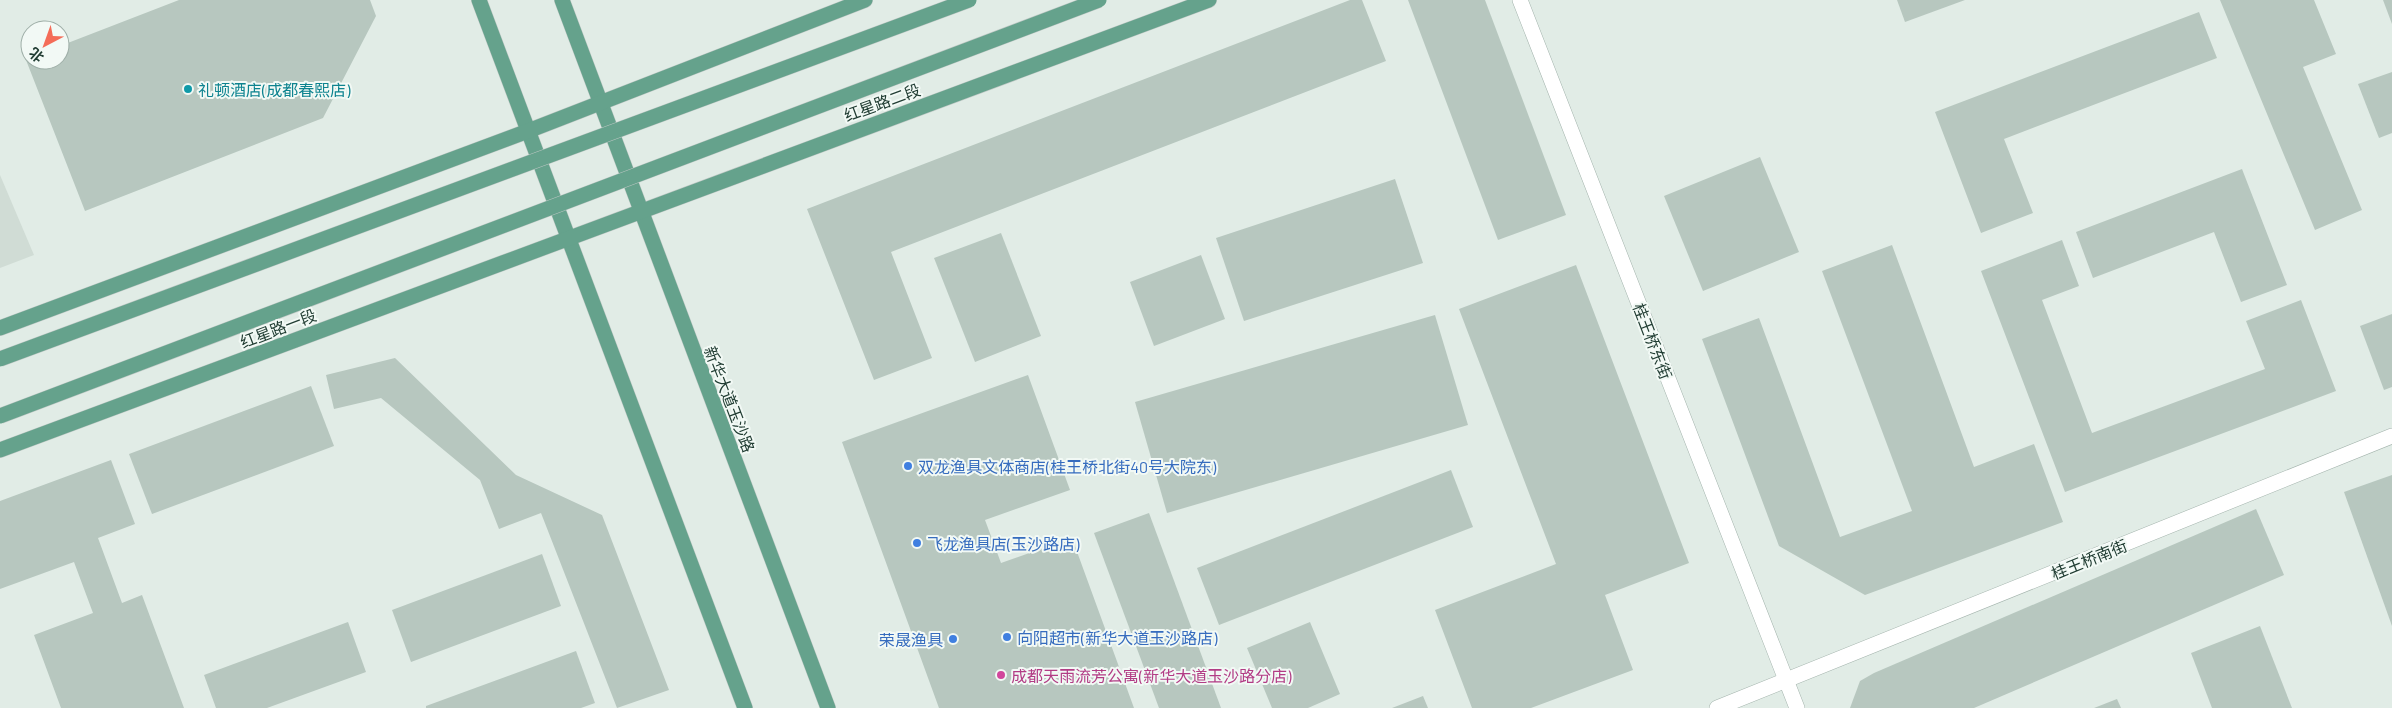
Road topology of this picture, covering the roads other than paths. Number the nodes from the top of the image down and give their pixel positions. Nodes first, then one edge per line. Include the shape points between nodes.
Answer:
1 (479, 0) edge
2 (562, 0) edge
3 (865, 0) edge
4 (969, 0) edge
5 (1099, 0) edge
6 (1209, 0) edge
7 (1520, 0) edge
8 (601, 102) junction
9 (528, 131) junction
10 (641, 210) junction
11 (568, 238) junction
12 (0, 328) edge
13 (0, 359) edge
14 (0, 416) edge
15 (2392, 436) edge
16 (0, 450) edge
17 (1786, 682) junction
18 (744, 708) edge
19 (828, 708) edge
20 (1717, 708) edge
21 (1797, 708) edge

1 - 9 main road
2 - 8 main road, 新华大道玉沙路
3 - 8 main road
4 - 13 main road, bridge
5 - 14 main road, bridge
6 - 10 main road, 红星路二段
7 - 17 street, 桂王桥东街
8 - 9 main road
8 - 10 main road, 新华大道玉沙路
9 - 11 main road
9 - 12 main road
10 - 11 main road, 红星路二段
10 - 19 main road, 新华大道玉沙路
11 - 16 main road, 红星路一段
11 - 18 main road
15 - 17 street, 桂王桥南街
17 - 20 street, 桂王桥南街
17 - 21 street, 桂王桥东街

